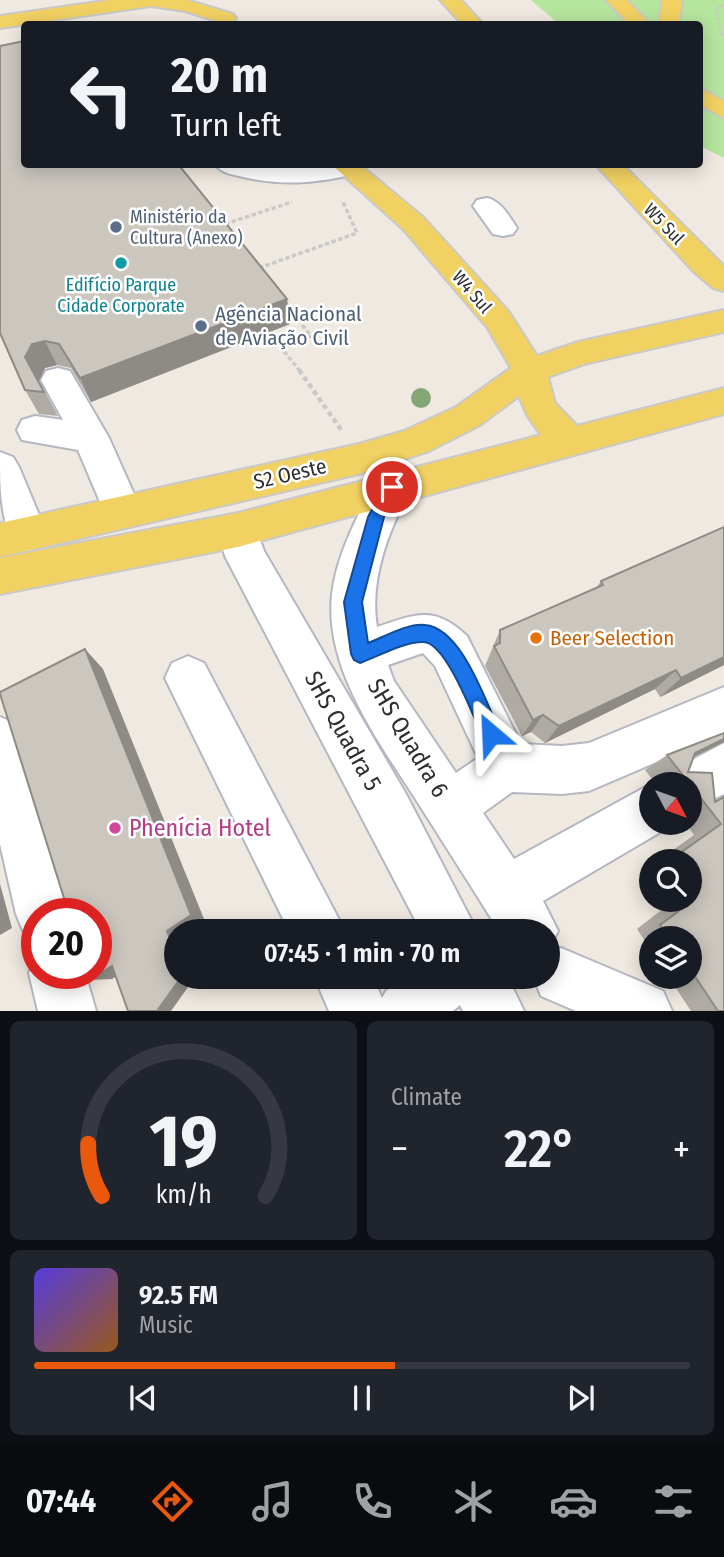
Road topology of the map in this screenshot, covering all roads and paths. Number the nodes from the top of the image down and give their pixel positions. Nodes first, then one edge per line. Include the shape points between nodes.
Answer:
1 (36, 0) edge
2 (152, 0) edge
3 (214, 0) edge
4 (450, 0) edge
5 (616, 0) edge
6 (672, 0) edge
7 (0, 5) edge
8 (724, 6) edge
9 (229, 21) edge
10 (470, 21) edge
11 (637, 21) edge
12 (668, 21) edge
13 (0, 22) edge
14 (724, 35) edge
15 (703, 97) edge
16 (724, 111) edge
17 (240, 168) edge
18 (611, 168) edge
19 (338, 173) edge
20 (217, 214) edge
21 (251, 258) edge
22 (259, 269) junction
23 (267, 278) edge
24 (724, 281) edge
25 (282, 298) edge
26 (724, 321) edge
27 (530, 371) junction
28 (58, 380) dead end
29 (724, 401) edge
30 (35, 430) dead end
31 (90, 438) junction
32 (571, 442) junction
33 (0, 467) edge
34 (323, 467) junction
35 (375, 473) junction
36 (123, 512) junction
37 (238, 530) junction
38 (13, 537) edge
39 (0, 576) edge
40 (360, 654) junction
41 (188, 678) dead end
42 (724, 710) edge
43 (0, 741) edge
44 (724, 767) edge
45 (506, 768) junction
46 (702, 780) edge
47 (449, 806) junction
48 (639, 825) edge
49 (39, 898) edge
50 (312, 919) edge
51 (444, 919) edge
52 (524, 919) edge
53 (560, 934) edge
54 (560, 961) edge
55 (61, 989) edge
56 (348, 989) edge
57 (435, 989) edge
58 (482, 989) edge
59 (67, 1011) edge
60 (359, 1011) edge
61 (406, 1011) edge
62 (495, 1011) edge
63 (643, 1011) edge

1 - 7 main road
2 - 9 main road via 188,6
2 - 13 main road
3 - 9 main road
4 - 10 main road
5 - 11 main road
6 - 12 main road
8 - 14 path via 716,8
15 - 16 main road
17 - 19 street via 287,177
18 - 24 main road, W5 Sul
19 - 20 path via 225,225
19 - 22 path via 358,233
19 - 27 main road, W4 Sul via 413,223 498,320
21 - 22 path
22 - 23 path
25 - 35 path via 312,336 282,349
26 - 27 main road, S2 Oeste via 578,354
27 - 32 main road, W4 Sul via 539,406
27 - 35 main road, S2 Oeste via 468,416 416,441
28 - 31 street
29 - 32 main road, S2 Oeste
30 - 31 street
31 - 36 street
32 - 35 main road, S2 Oeste
33 - 38 street
34 - 35 main road, S2 Oeste
34 - 36 main road, S2 Oeste
34 - 37 main road via 253,502
35 - 37 main road, S2 Oeste
35 - 40 street, SHS Quadra 6 via 376,517 353,602
36 - 38 main road, S2 Oeste
37 - 39 main road, S2 Oeste
37 - 51 street, SHS Quadra 5 via 245,556
40 - 45 street via 413,635 437,637 451,651
40 - 47 street, SHS Quadra 6 via 376,695
41 - 50 street
42 - 45 street via 589,767
43 - 49 street
44 - 46 street
45 - 47 street
47 - 52 street, SHS Quadra 6
48 - 53 street
54 - 63 street
55 - 59 street
56 - 60 street
57 - 61 street
58 - 62 street

